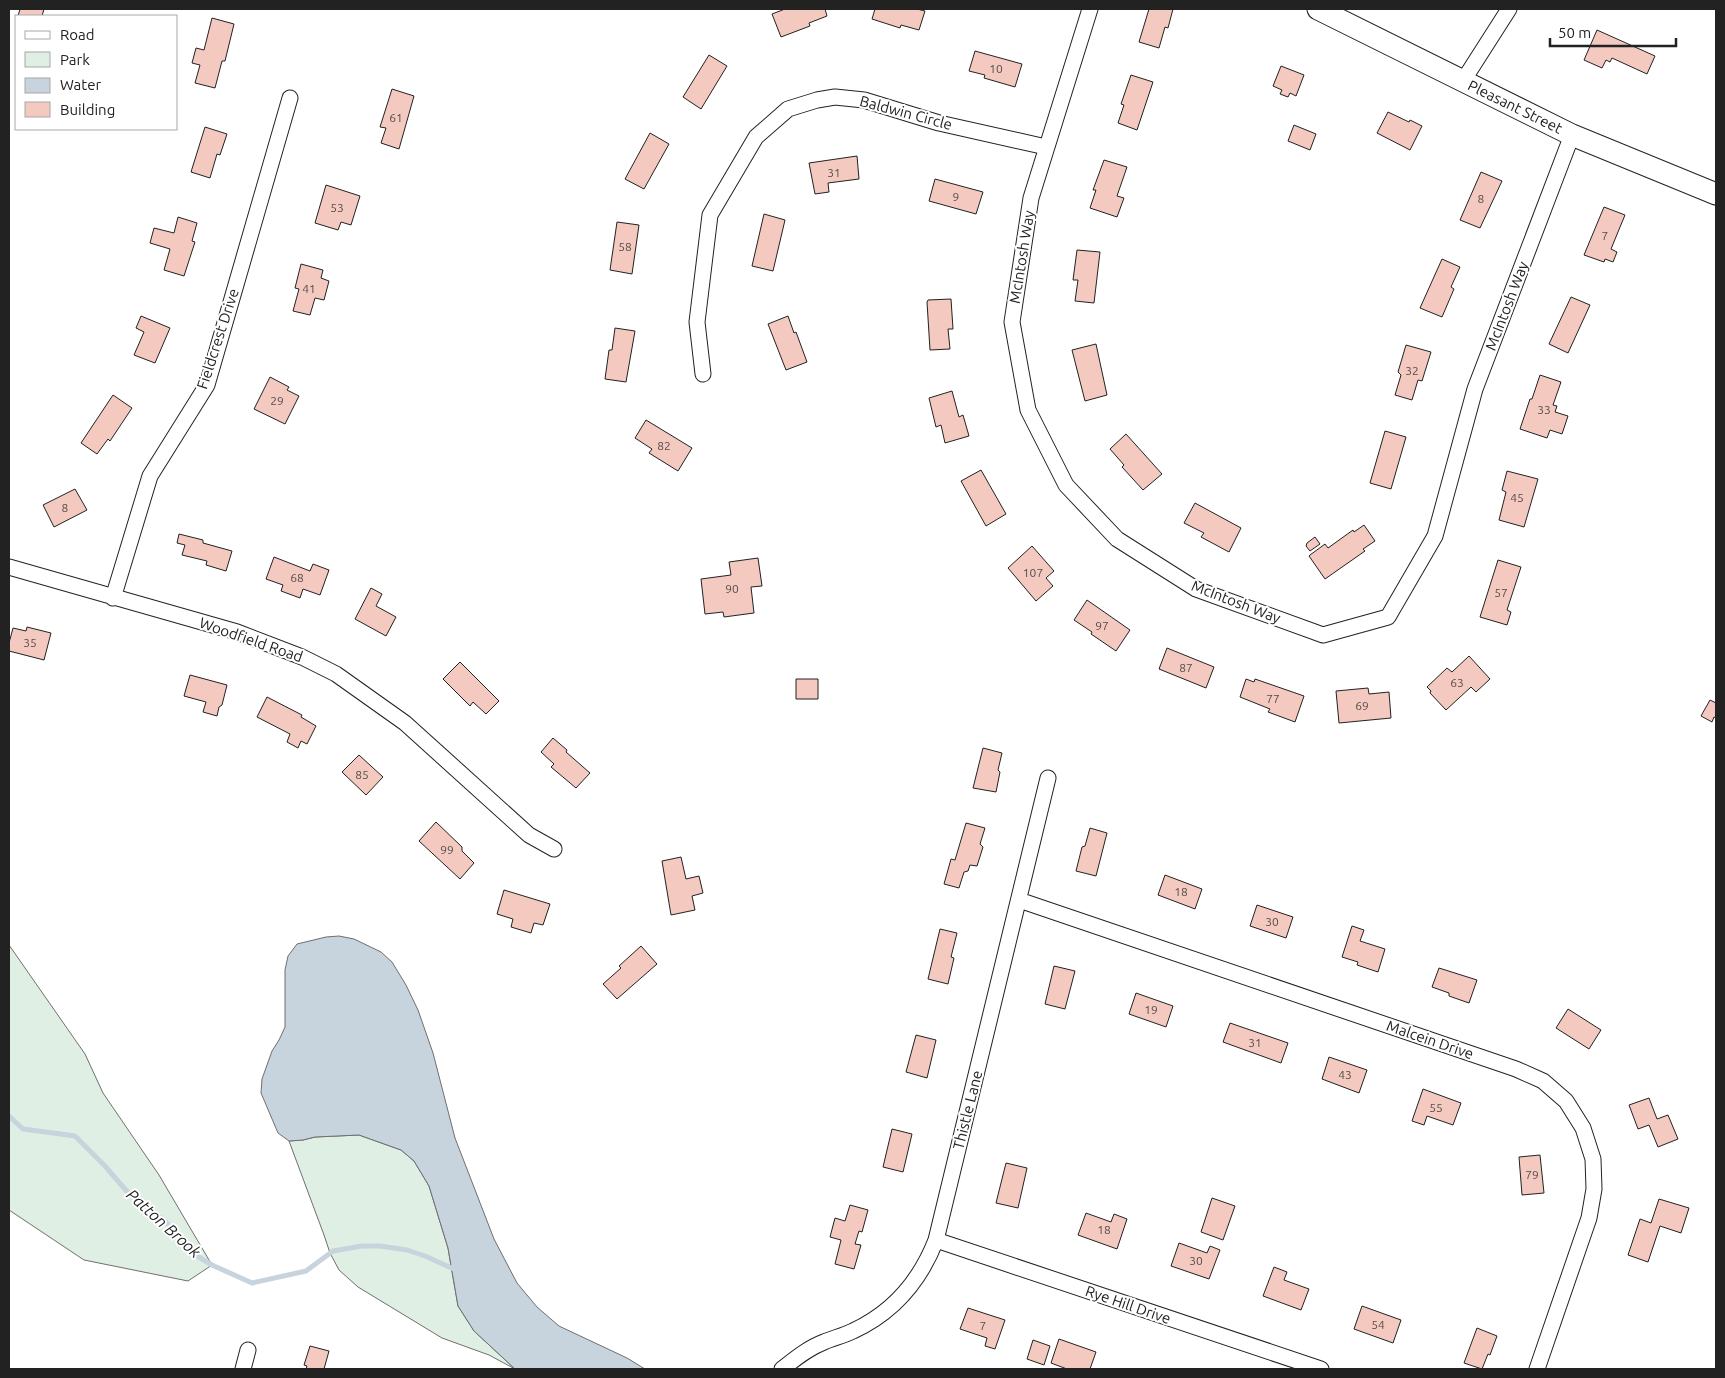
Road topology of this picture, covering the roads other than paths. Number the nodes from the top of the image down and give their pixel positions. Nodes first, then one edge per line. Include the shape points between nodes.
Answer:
1 (1090, 9) edge
2 (1318, 9) edge
3 (1508, 9) edge
4 (1463, 81) junction
5 (290, 98) dead end
6 (1572, 135) junction
7 (1046, 147) junction
8 (1716, 194) edge
9 (703, 374) dead end
10 (9, 567) edge
11 (113, 598) junction
12 (1048, 778) dead end
13 (554, 849) dead end
14 (1019, 900) junction
15 (936, 1240) junction
16 (248, 1350) dead end
17 (243, 1369) edge
18 (782, 1369) edge
19 (1321, 1369) edge
20 (1537, 1369) edge

1 - 7 street, McIntosh Way
2 - 4 street, Pleasant Street
3 - 4 street
4 - 6 street, Pleasant Street
5 - 11 street, Fieldcrest Drive via 207,385 150,476
6 - 7 street, McIntosh Way via 1475,389 1435,536 1388,617 1323,635 1196,590 1117,539 1066,485 1028,410 1012,322 1031,198
6 - 8 street, Pleasant Street
7 - 9 street, Baldwin Circle via 939,122 864,100 835,97 788,109 756,137 710,215 697,322
10 - 11 street, Woodfield Road
11 - 13 street, Woodfield Road via 261,640 336,674 405,723 529,835
12 - 14 street, Thistle Lane
14 - 15 street, Thistle Lane
14 - 20 street, Malcein Drive via 1516,1069 1543,1081 1566,1101 1586,1136 1593,1159 1594,1189 1588,1218
15 - 18 street, Thistle Lane via 914,1282 895,1304 874,1320 801,1354
15 - 19 street, Rye Hill Drive
16 - 17 street

